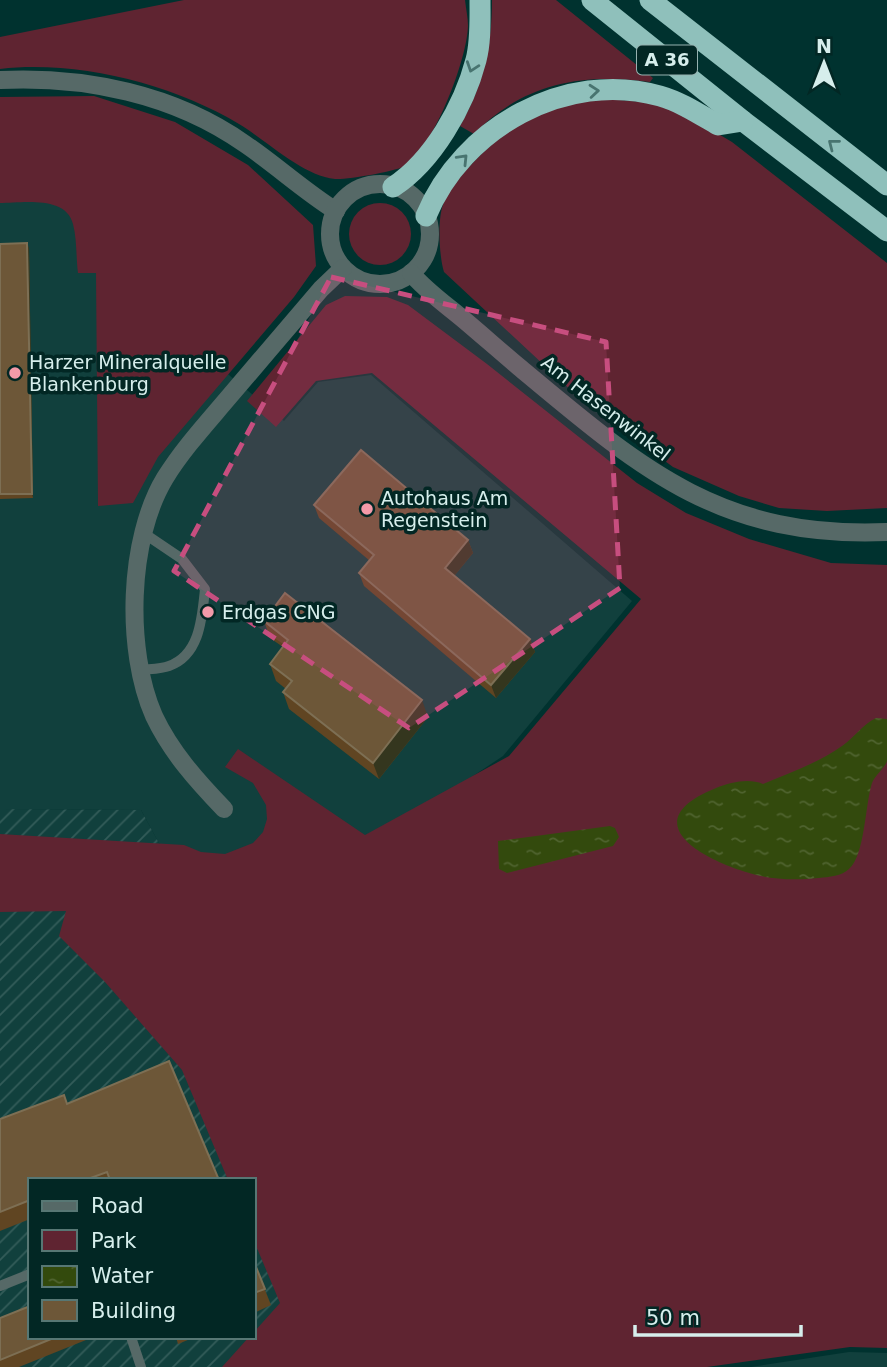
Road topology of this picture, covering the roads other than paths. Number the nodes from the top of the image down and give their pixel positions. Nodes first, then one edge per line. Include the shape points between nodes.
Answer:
1 (480, 0) edge
2 (592, 0) edge
3 (650, 0) edge
4 (0, 80) edge
5 (743, 121) junction
6 (887, 185) edge
7 (393, 187) junction
8 (336, 211) junction
9 (426, 216) junction
10 (887, 231) edge
11 (343, 268) junction
12 (411, 273) junction
13 (142, 532) junction
14 (887, 532) edge
15 (141, 670) junction
16 (224, 809) dead end
17 (28, 1275) edge
18 (0, 1286) edge
19 (132, 1339) edge
20 (141, 1367) edge

1 -> 7 highway via 476,60 447,128 425,159
2 - 5 highway, A 36
6 -> 3 highway, A 36
4 - 8 street via 79,82 164,102 243,142
9 -> 5 highway via 443,183 486,136 529,109 565,96 634,91 682,104 718,125
5 - 10 highway, A 36
7 - 8 street via 363,188 350,194
7 - 9 street via 413,197
8 - 11 street via 330,237
9 - 12 street via 428,247
11 - 12 street via 360,280 380,284
11 - 13 street via 188,443 164,481
12 - 14 street, Am Hasenwinkel via 605,439 680,488 772,523 813,531
13 - 15 street via 134,619
13 - 15 lane via 182,559 205,589 193,649 170,666
15 - 16 street via 154,715 189,773
17 - 18 lane
19 - 20 lane

